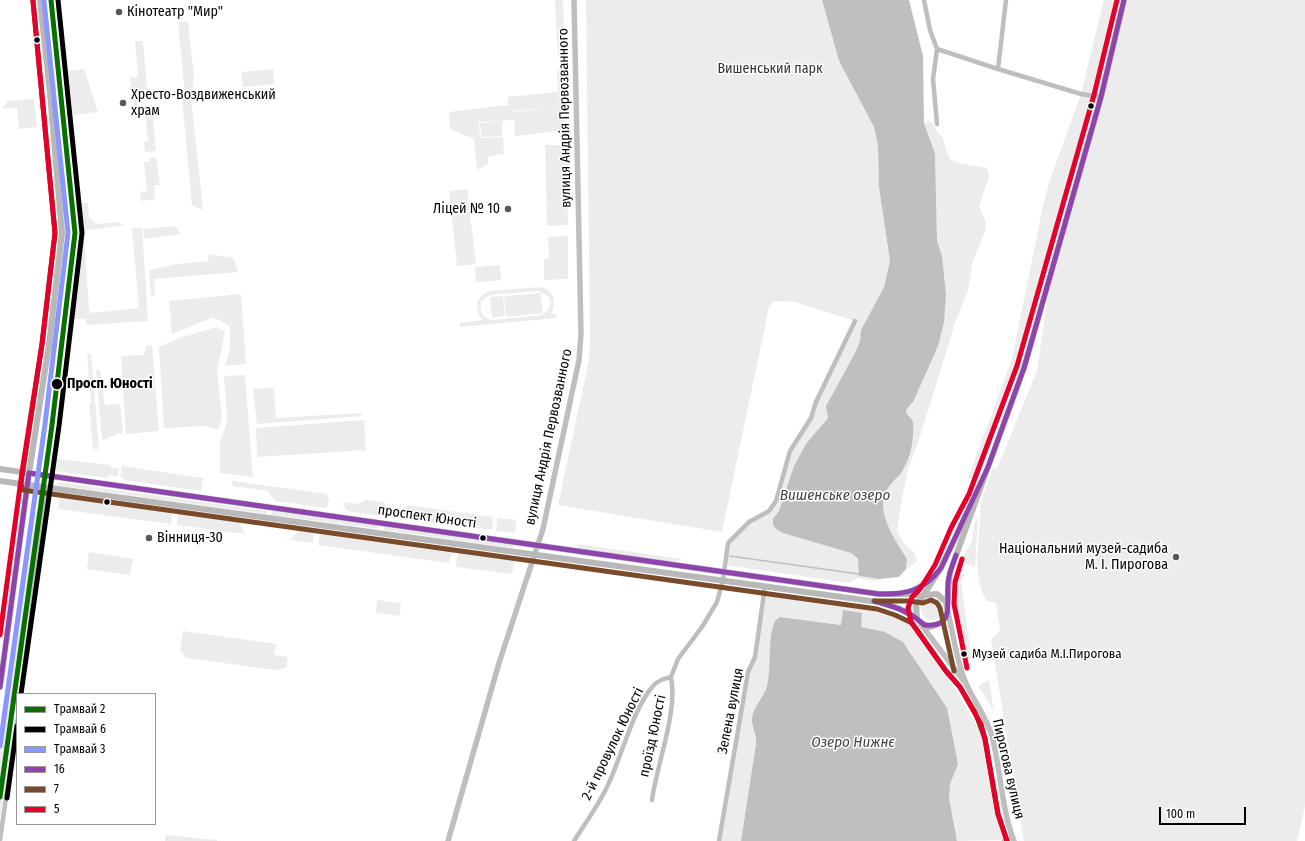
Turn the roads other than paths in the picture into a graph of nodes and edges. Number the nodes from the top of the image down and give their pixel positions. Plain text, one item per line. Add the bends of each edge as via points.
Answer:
1 (40, 0) edge
2 (574, 0) edge
3 (924, 0) edge
4 (1006, 0) edge
5 (1124, 0) edge
6 (937, 49) junction
7 (998, 69) junction
8 (1101, 97) junction
9 (937, 124) dead end
10 (855, 321) dead end
11 (0, 469) edge
12 (29, 473) junction
13 (0, 481) edge
14 (28, 485) junction
15 (48, 488) junction
16 (975, 497) junction
17 (270, 507) junction
18 (268, 518) junction
19 (383, 523) junction
20 (381, 534) junction
21 (538, 545) junction
22 (534, 554) junction
23 (724, 573) junction
24 (938, 574) junction
25 (723, 580) junction
26 (765, 586) junction
27 (910, 594) junction
28 (923, 596) junction
29 (947, 605) junction
30 (948, 613) junction
31 (918, 620) junction
32 (671, 677) junction
33 (966, 683) junction
34 (0, 687) edge
35 (21, 693) edge
36 (16, 728) edge
37 (652, 800) dead end
38 (1013, 839) edge
39 (0, 840) edge
40 (448, 841) edge
41 (574, 841) edge
42 (719, 841) edge
43 (1004, 841) edge

1 - 12 main road via 62,233 49,346
2 - 21 street, вулиця Андрія Первозванного via 581,333 578,366 554,484
3 - 6 street
4 - 7 street
5 - 8 main road
6 - 7 street
6 - 9 street via 932,79
7 - 8 street via 1081,94
8 - 16 main road via 1024,368
10 - 23 street via 816,402 811,418 790,451 776,502 769,512 749,522 730,541 727,546
11 - 12 main road, проспект Юності
12 - 14 main road
12 - 17 main road, проспект Юності
13 - 14 main road, проспект Юності
14 - 15 main road, проспект Юності
14 - 34 main road
15 - 18 main road, проспект Юності
15 - 35 street
16 - 24 main road
16 - 29 main road via 950,572
17 - 18 main road
17 - 19 main road, проспект Юності
18 - 20 main road, проспект Юності
19 - 20 main road
19 - 21 main road, проспект Юності
20 - 22 main road, проспект Юності
21 - 22 street, вулиця Андрія Первозванного
21 - 23 main road, проспект Юності
22 - 25 main road, проспект Юності
22 - 40 street, вулиця Андрія Первозванного via 494,677
23 - 25 street
23 - 27 main road, проспект Юності via 879,594
24 - 27 main road
24 - 28 main road
25 - 26 main road, проспект Юності
25 - 32 street via 717,602 678,659
26 - 31 main road, проспект Юності via 878,602
26 - 42 street, Зелена вулиця via 755,657 748,672
27 - 28 main road, проспект Юності
28 - 29 main road via 937,594
28 - 31 main road via 916,604
29 - 30 main road
30 - 31 main road via 936,626 930,627
30 - 33 street, Пирогова вулиця via 958,661
31 - 33 street, Пирогова вулиця
32 - 37 street, проїзд Юності via 674,700
32 - 41 street, 2-й провулок Юності via 660,680 646,696 606,791
33 - 38 street, Пирогова вулиця via 990,729 1005,813
36 - 39 street
38 - 43 street

